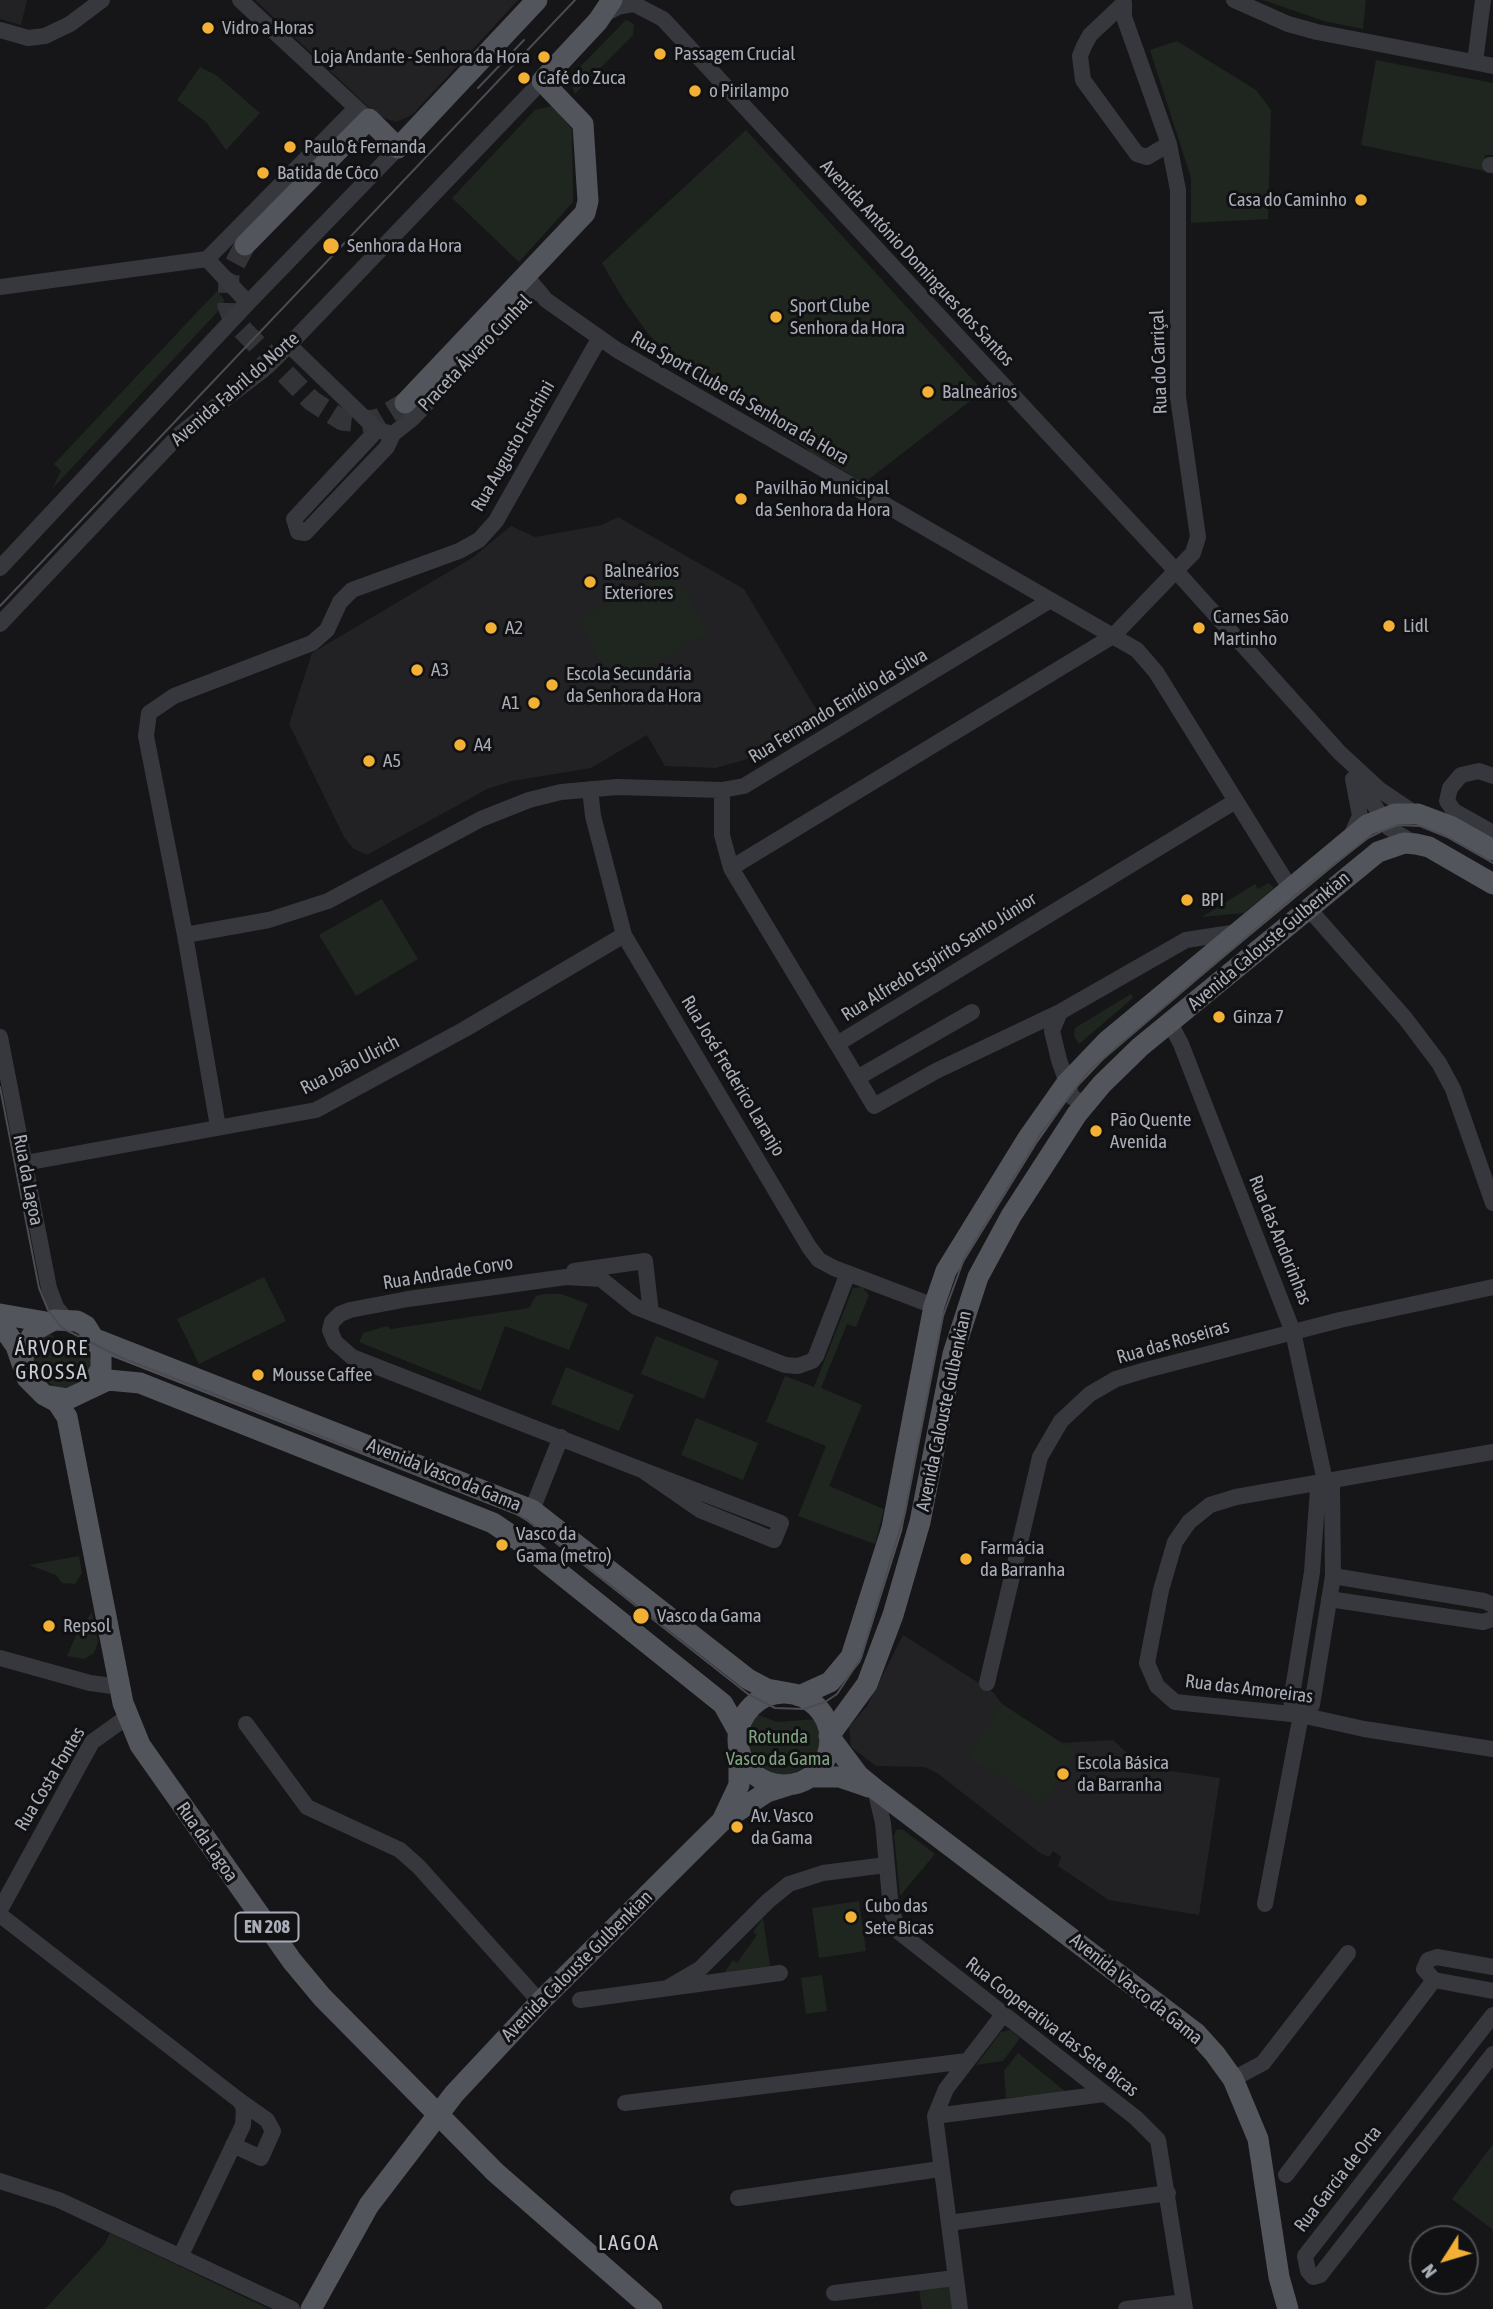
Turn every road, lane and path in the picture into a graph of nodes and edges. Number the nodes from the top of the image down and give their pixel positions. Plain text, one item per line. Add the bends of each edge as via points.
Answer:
1 (102, 0) edge
2 (240, 0) edge
3 (537, 0) edge
4 (655, 0) edge
5 (1234, 0) edge
6 (1483, 0) edge
7 (1125, 1) edge
8 (607, 8) edge
9 (663, 19) junction
10 (0, 30) edge
11 (1475, 62) junction
12 (1493, 66) edge
13 (542, 81) junction
14 (363, 114) junction
15 (1169, 144) junction
16 (398, 148) junction
17 (245, 245) tunnel mouth
18 (207, 259) junction
19 (531, 284) junction
20 (0, 287) edge
21 (248, 303) junction
22 (599, 339) junction
23 (289, 345) junction
24 (405, 403) tunnel mouth
25 (385, 432) junction
26 (0, 568) edge
27 (1177, 572) junction
28 (1048, 601) junction
29 (0, 624) edge
30 (1113, 636) junction
31 (1339, 752) junction
32 (1493, 776) edge
33 (590, 789) junction
34 (722, 790) junction
35 (1234, 802) junction
36 (1414, 813) junction
37 (1382, 818) junction
38 (1493, 833) edge
39 (1350, 837) junction
40 (1416, 844) junction
41 (1493, 850) edge
42 (731, 868) junction
43 (1493, 884) edge
44 (1290, 888) junction
45 (1308, 908) junction
46 (1238, 932) junction
47 (185, 935) junction
48 (624, 935) junction
49 (972, 1012) dead end
50 (1060, 1012) junction
51 (1170, 1023) junction
52 (0, 1037) edge
53 (837, 1044) junction
54 (857, 1078) junction
55 (1066, 1084) junction
56 (1085, 1104) junction
57 (218, 1127) junction
58 (25, 1163) junction
59 (1493, 1203) edge
60 (848, 1273) junction
61 (566, 1277) junction
62 (1493, 1287) edge
63 (934, 1307) junction
64 (651, 1313) junction
65 (0, 1314) edge
66 (56, 1320) junction
67 (0, 1323) edge
68 (1293, 1332) junction
69 (98, 1340) junction
70 (23, 1366) junction
71 (87, 1390) junction
72 (44, 1395) junction
73 (70, 1434) junction
74 (561, 1437) junction
75 (1493, 1452) edge
76 (642, 1470) junction
77 (1325, 1481) junction
78 (531, 1510) junction
79 (1333, 1576) junction
80 (1329, 1599) junction
81 (1493, 1605) edge
82 (1493, 1619) edge
83 (0, 1658) edge
84 (987, 1683) dead end
85 (120, 1687) junction
86 (794, 1694) junction
87 (1301, 1715) junction
88 (127, 1717) junction
89 (246, 1724) dead end
90 (829, 1736) junction
91 (739, 1741) junction
92 (1493, 1749) edge
93 (810, 1776) junction
94 (789, 1785) junction
95 (875, 1789) junction
96 (721, 1822) junction
97 (886, 1865) junction
98 (1265, 1904) dead end
99 (0, 1910) edge
100 (0, 1915) edge
101 (1348, 1953) dead end
102 (1493, 1967) edge
103 (780, 1973) dead end
104 (1434, 1980) junction
105 (669, 1987) junction
106 (1493, 1991) edge
107 (580, 2000) dead end
108 (540, 2002) junction
109 (1493, 2015) edge
110 (1002, 2016) junction
111 (1493, 2054) edge
112 (967, 2062) junction
113 (1233, 2078) junction
114 (1104, 2094) junction
115 (240, 2101) junction
116 (625, 2103) dead end
117 (437, 2113) junction
118 (935, 2116) junction
119 (233, 2145) junction
120 (940, 2169) junction
121 (1286, 2175) dead end
122 (0, 2181) edge
123 (1168, 2193) junction
124 (737, 2197) dead end
125 (949, 2223) junction
126 (180, 2257) junction
127 (955, 2278) junction
128 (834, 2293) dead end
129 (1184, 2305) edge
130 (294, 2309) edge
131 (311, 2309) edge
132 (652, 2309) edge
133 (960, 2309) edge
134 (1126, 2309) edge
135 (1288, 2309) edge

1 - 10 street via 45,36 28,38
2 - 14 street
3 - 16 main road
4 - 9 street
5 - 11 street via 1317,32
6 - 11 street
7 - 15 street, Rua do Carriçal via 1124,17
7 - 15 street, Rua do Carriçal via 1084,46 1080,56 1083,80 1136,154 1147,157
8 - 9 street via 634,4
8 - 13 main road, Avenida Fabril do Norte
9 - 27 street, Avenida António Domingues dos Santos
11 - 12 street
13 - 19 main road, Praceta Álvaro Cunhal via 583,124 588,201 582,218
13 - 23 street, Avenida Fabril do Norte
14 - 16 main road
14 - 17 main road
14 - 18 street
15 - 27 street, Rua do Carriçal via 1178,190 1178,397 1198,537 1193,553
16 - 21 street
18 - 20 street
18 - 21 street
19 - 22 street, Rua Sport Clube da Senhora da Hora
19 - 24 main road
19 - 25 street, Praceta Álvaro Cunhal via 413,418
21 - 26 street
22 - 28 street, Rua Sport Clube da Senhora da Hora
22 - 47 street, Rua Augusto Fuschini via 496,521 480,540 352,590 340,602 327,630 313,643 156,705 149,713 146,736
23 - 25 street
23 - 29 street, Avenida Fabril do Norte via 181,432
25 - 25 street via 294,519 298,532 305,533 387,447
27 - 30 street, Rua do Carriçal
27 - 31 street, Avenida António Domingues dos Santos
28 - 30 street, Rua Sport Clube da Senhora da Hora
28 - 34 street, Rua Fernando Emídio da Silva via 754,781
30 - 35 street, Rua Sport Clube da Senhora da Hora via 1148,660
30 - 42 street, Rua do Carriçal
31 - 36 street, Avenida António Domingues dos Santos via 1380,790
31 - 37 street
31 - 39 street, Avenida António Domingues dos Santos via 1360,806 1360,821
32 - 38 street via 1479,771 1461,775 1450,788 1447,801 1454,811
33 - 34 street, Rua Fernando Emídio da Silva
33 - 47 street, Rua Fernando Emídio da Silva via 508,807 302,911
33 - 48 street, Rua José Frederico Laranjo
34 - 42 street, Rua Alfredo Espírito Santo Júnior via 722,835
35 - 44 street, Rua Sport Clube da Senhora da Hora
35 - 53 street, Rua Alfredo Espírito Santo Júnior
36 - 37 main road, Avenida Calouste Gulbenkian
36 - 41 main road, Avenida Calouste Gulbenkian via 1433,818
37 - 39 main road, Avenida Calouste Gulbenkian
37 - 40 street via 1396,834
39 - 44 main road, Avenida Calouste Gulbenkian
40 - 43 main road
40 - 45 main road, Avenida Calouste Gulbenkian via 1395,845 1371,856
42 - 53 street, Rua Alfredo Espírito Santo Júnior
44 - 46 main road, Avenida Calouste Gulbenkian
45 - 51 main road, Avenida Calouste Gulbenkian
45 - 59 street via 1405,1018 1447,1075
46 - 50 street, Avenida Calouste Gulbenkian via 1186,940
46 - 55 main road, Avenida Calouste Gulbenkian via 1107,1041
47 - 57 street
48 - 57 street, Rua João Ulrich via 316,1110
48 - 60 street, Rua José Frederico Laranjo via 809,1247 819,1260
49 - 54 street
50 - 54 street, Avenida Calouste Gulbenkian via 874,1106
50 - 55 street via 1052,1031
51 - 56 main road, Avenida Calouste Gulbenkian
51 - 68 street, Rua das Andorinhas
52 - 58 street, Rua da Lagoa
53 - 54 street
55 - 56 street via 1077,1102
55 - 63 main road, Avenida Calouste Gulbenkian via 955,1254
56 - 90 main road, Avenida Calouste Gulbenkian via 1017,1206 978,1277 955,1344 920,1522 893,1615 867,1684
57 - 58 street, Rua João Ulrich
58 - 66 street, Rua da Lagoa
60 - 63 street, Rua José Frederico Laranjo
60 - 64 street, Rua Andrade Corvo via 816,1356 805,1365 785,1365
61 - 64 street, Rua Andrade Corvo via 604,1280 628,1302
61 - 64 street via 571,1272 645,1261
61 - 74 street, Rua Andrade Corvo via 351,1310 340,1314 330,1330 335,1342 352,1357
62 - 68 street, Rua das Roseiras
63 - 86 main road, Avenida Calouste Gulbenkian via 891,1528 851,1657 830,1682
65 - 66 main road, Avenida Vasco da Gama
66 - 69 main road, Avenida Vasco da Gama via 86,1326
66 - 70 main road via 27,1340
67 - 70 main road
68 - 77 street, Rua das Andorinhas
68 - 84 street, Rua das Roseiras via 1116,1379 1061,1421 1040,1457
69 - 71 main road, EN 208 via 101,1369
69 - 78 main road, Avenida Vasco da Gama
70 - 72 main road via 27,1378
71 - 72 main road, Avenida Vasco da Gama via 68,1399
71 - 73 main road, Rua da Lagoa / EN 208 via 76,1406
71 - 91 main road, Avenida Vasco da Gama via 108,1380 140,1383 493,1523 723,1704
72 - 73 main road, Rua da Lagoa via 64,1410
73 - 85 main road, Rua da Lagoa / EN 208
74 - 76 street, Rua Andrade Corvo
74 - 78 street
75 - 77 street, Rua das Amoreiras
76 - 76 street, Rua Andrade Corvo via 700,1510 774,1540 781,1523
77 - 79 street, Rua das Andorinhas via 1332,1486
77 - 87 street, Rua das Andorinhas via 1318,1489 1312,1572 1291,1701
77 - 87 street, Rua das Amoreiras via 1221,1500 1189,1522 1169,1559 1148,1654 1150,1675 1175,1702
78 - 86 main road, Avenida Vasco da Gama via 748,1679 767,1689
79 - 80 street, Rua das Andorinhas
79 - 81 street
80 - 82 street via 1483,1622
80 - 87 street, Rua das Andorinhas via 1312,1705
83 - 85 street
85 - 88 main road, Rua da Lagoa / EN 208
86 - 90 main road via 821,1713
86 - 91 main road via 758,1700 743,1718
87 - 92 street, Rua das Amoreiras
87 - 98 street, Rua das Andorinhas
88 - 99 street, Rua Costa Fontes via 92,1742
88 - 117 main road, Rua da Lagoa / EN 208 via 139,1745 292,1961
89 - 108 street via 307,1807 400,1850
90 - 93 main road via 825,1760
90 - 95 main road, Avenida Vasco da Gama via 859,1776
91 - 94 main road via 753,1773
91 - 96 main road, Avenida Calouste Gulbenkian via 739,1785
93 - 94 main road
93 - 95 main road, Avenida Vasco da Gama via 840,1777
94 - 96 main road, Avenida Calouste Gulbenkian via 767,1792
95 - 97 street, Rua Cooperativa das Sete Bicas
95 - 113 main road, Avenida Vasco da Gama via 1196,2032
96 - 108 main road, Avenida Calouste Gulbenkian
97 - 105 street via 822,1873 789,1884 700,1969
97 - 110 street, Rua Cooperativa das Sete Bicas via 891,1909 899,1931
100 - 115 street
101 - 113 street via 1263,2063
102 - 104 street via 1437,1957 1428,1960 1424,1969
103 - 105 street
104 - 106 street
104 - 121 street
105 - 107 street
108 - 117 main road, Avenida Calouste Gulbenkian
109 - 111 street, Rua Garcia de Orta via 1305,2256 1314,2277 1321,2275
110 - 112 street
110 - 114 street, Rua Cooperativa das Sete Bicas
112 - 116 street
112 - 118 street via 946,2089
113 - 135 main road, Avenida Vasco da Gama via 1258,2138
114 - 118 street
114 - 123 street, Rua Cooperativa das Sete Bicas via 1158,2140
115 - 119 street via 245,2117
115 - 119 street via 267,2120 273,2131 261,2158
117 - 130 main road, Avenida Calouste Gulbenkian via 400,2145 362,2192
117 - 131 main road, Avenida Calouste Gulbenkian via 369,2205
117 - 132 main road, Rua da Lagoa / EN 208 via 495,2172
118 - 120 street
119 - 126 street
120 - 124 street
120 - 125 street
122 - 126 street via 60,2200
123 - 125 street
123 - 129 street, Rua Cooperativa das Sete Bicas
125 - 127 street
126 - 130 street
127 - 128 street
127 - 133 street
129 - 134 street

